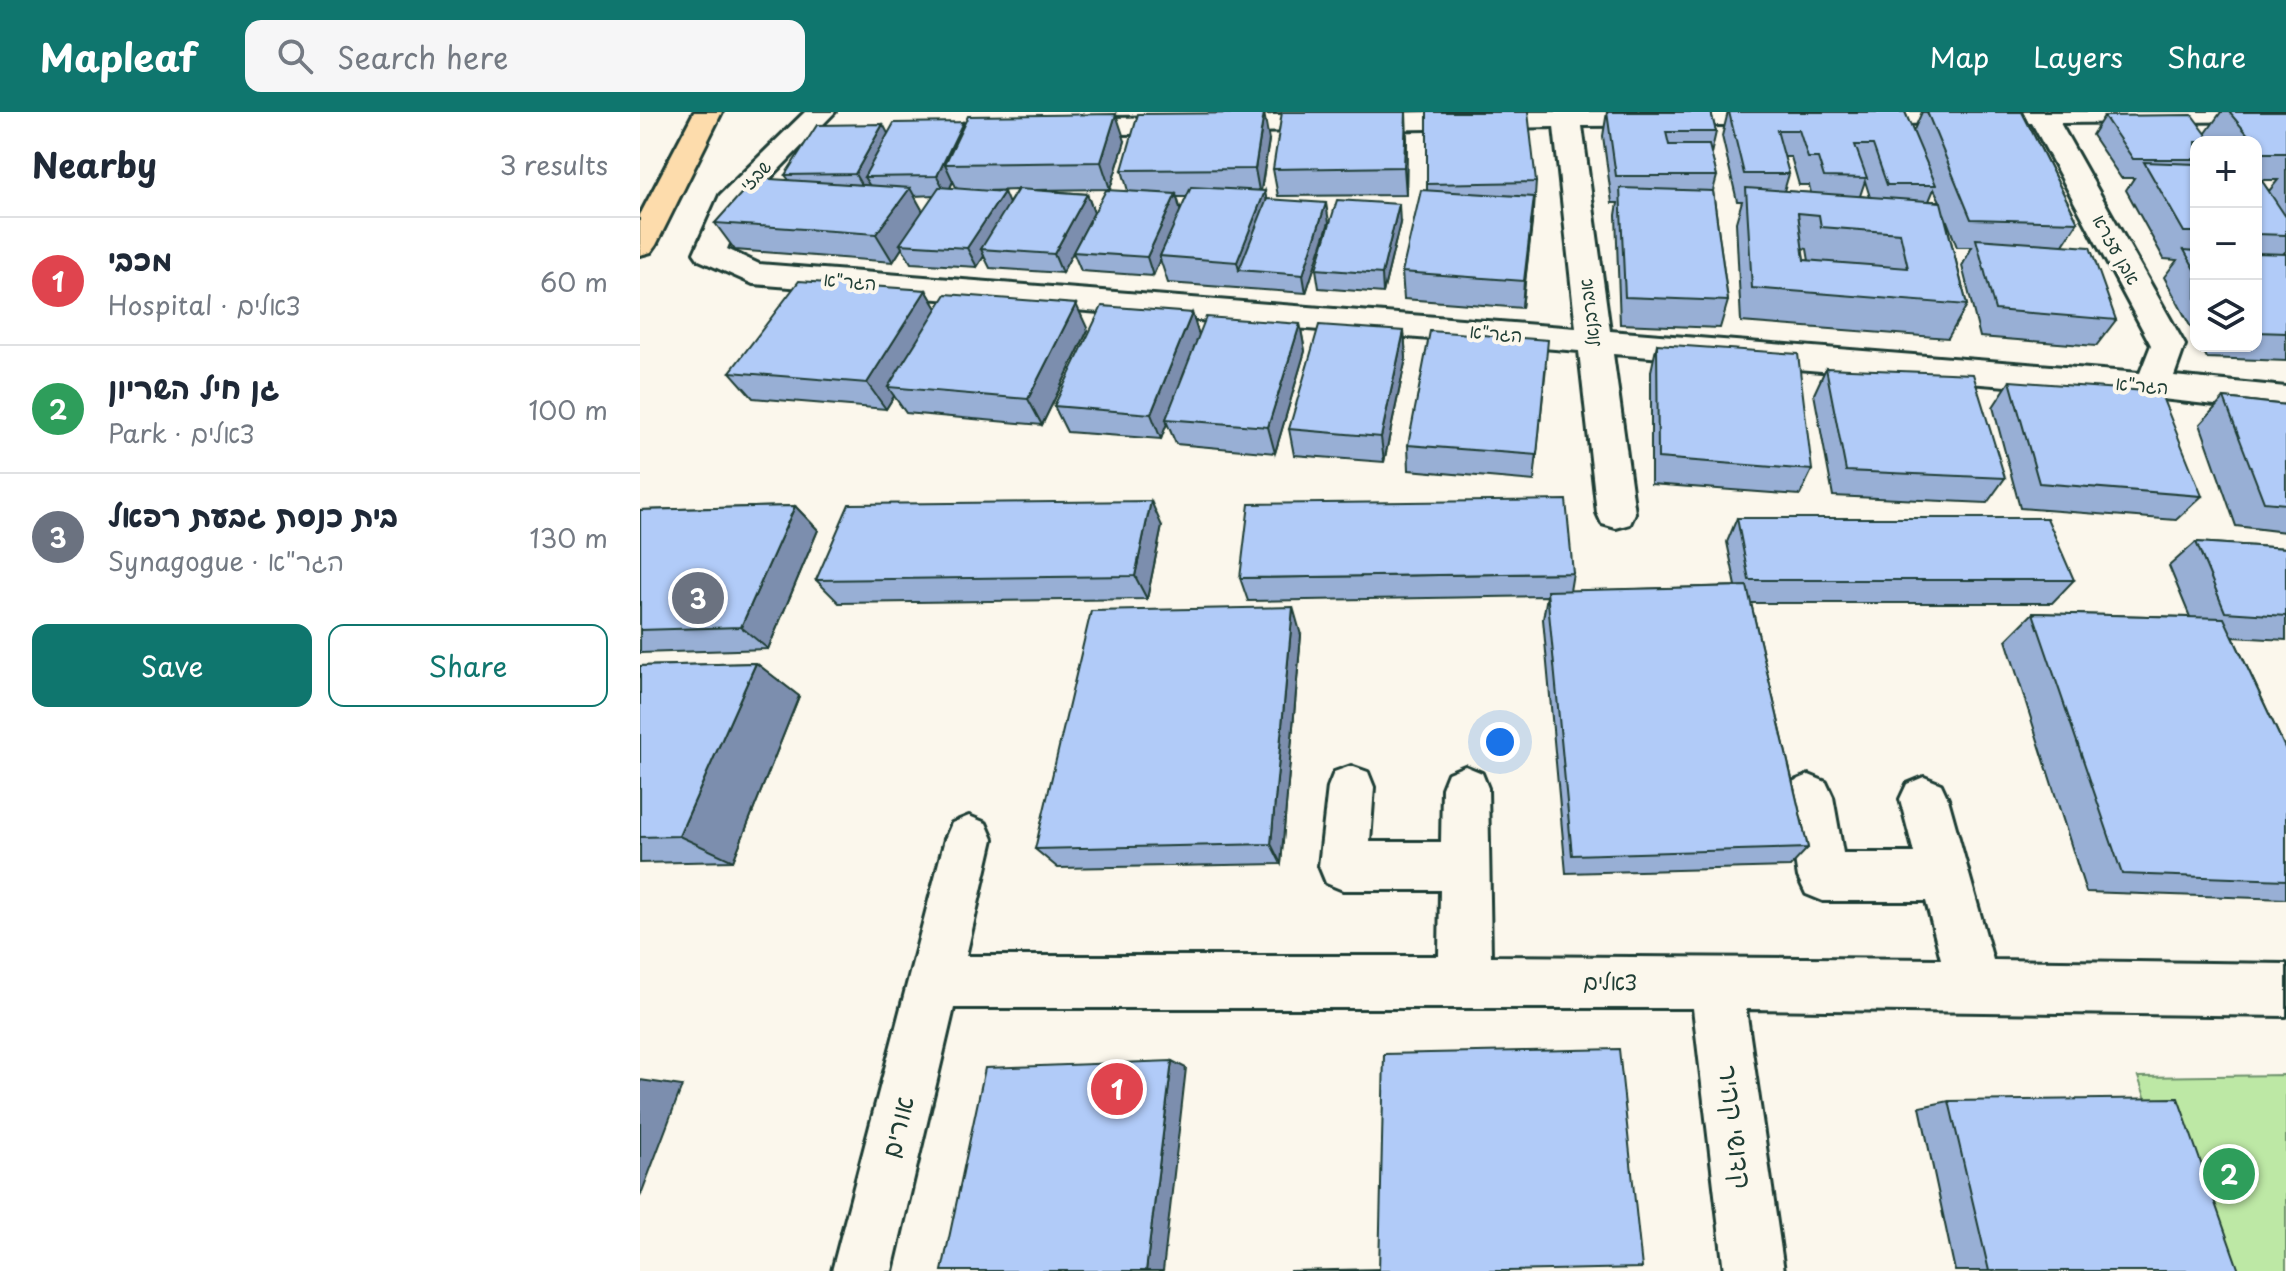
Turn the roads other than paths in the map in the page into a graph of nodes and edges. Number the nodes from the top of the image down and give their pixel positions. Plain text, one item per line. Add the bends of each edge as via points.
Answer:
1 (708, 112) edge
2 (2286, 113) edge
3 (1566, 115) edge
4 (2043, 117) junction
5 (832, 122) edge
6 (1035, 127) edge
7 (640, 245) edge
8 (710, 253) joint
9 (1593, 342) junction
10 (2153, 386) junction
11 (2286, 400) edge
12 (1616, 513) dead end
13 (1351, 787) dead end
14 (1465, 788) dead end
15 (1809, 797) dead end
16 (1924, 799) dead end
17 (969, 839) dead end
18 (1465, 866) junction
19 (1946, 877) junction
20 (933, 982) junction
21 (1465, 982) junction
22 (1716, 982) junction
23 (1974, 985) junction
24 (2286, 990) edge
25 (862, 1271) edge
26 (1754, 1271) edge

1 - 7 highway
2 - 4 street
3 - 4 street
3 - 6 street
3 - 9 street, אברבנאל
4 - 10 street, אבן עזרא via 2168,345
5 - 8 street, שבזי via 790,141 731,201
8 - 9 street, הגר"א via 753,274
9 - 10 street, הגר"א
9 - 12 street, אברבנאל
10 - 11 street, הגר"א
13 - 18 street via 1343,866
14 - 18 street
15 - 19 street via 1823,877
16 - 19 street
17 - 20 street, אורים
18 - 21 street
19 - 23 street
20 - 21 street, צאלים
20 - 25 street, אורים
21 - 22 street, צאלים
22 - 23 street, צאלים
22 - 26 street, קדושי קהיר
23 - 24 street, צאלים

